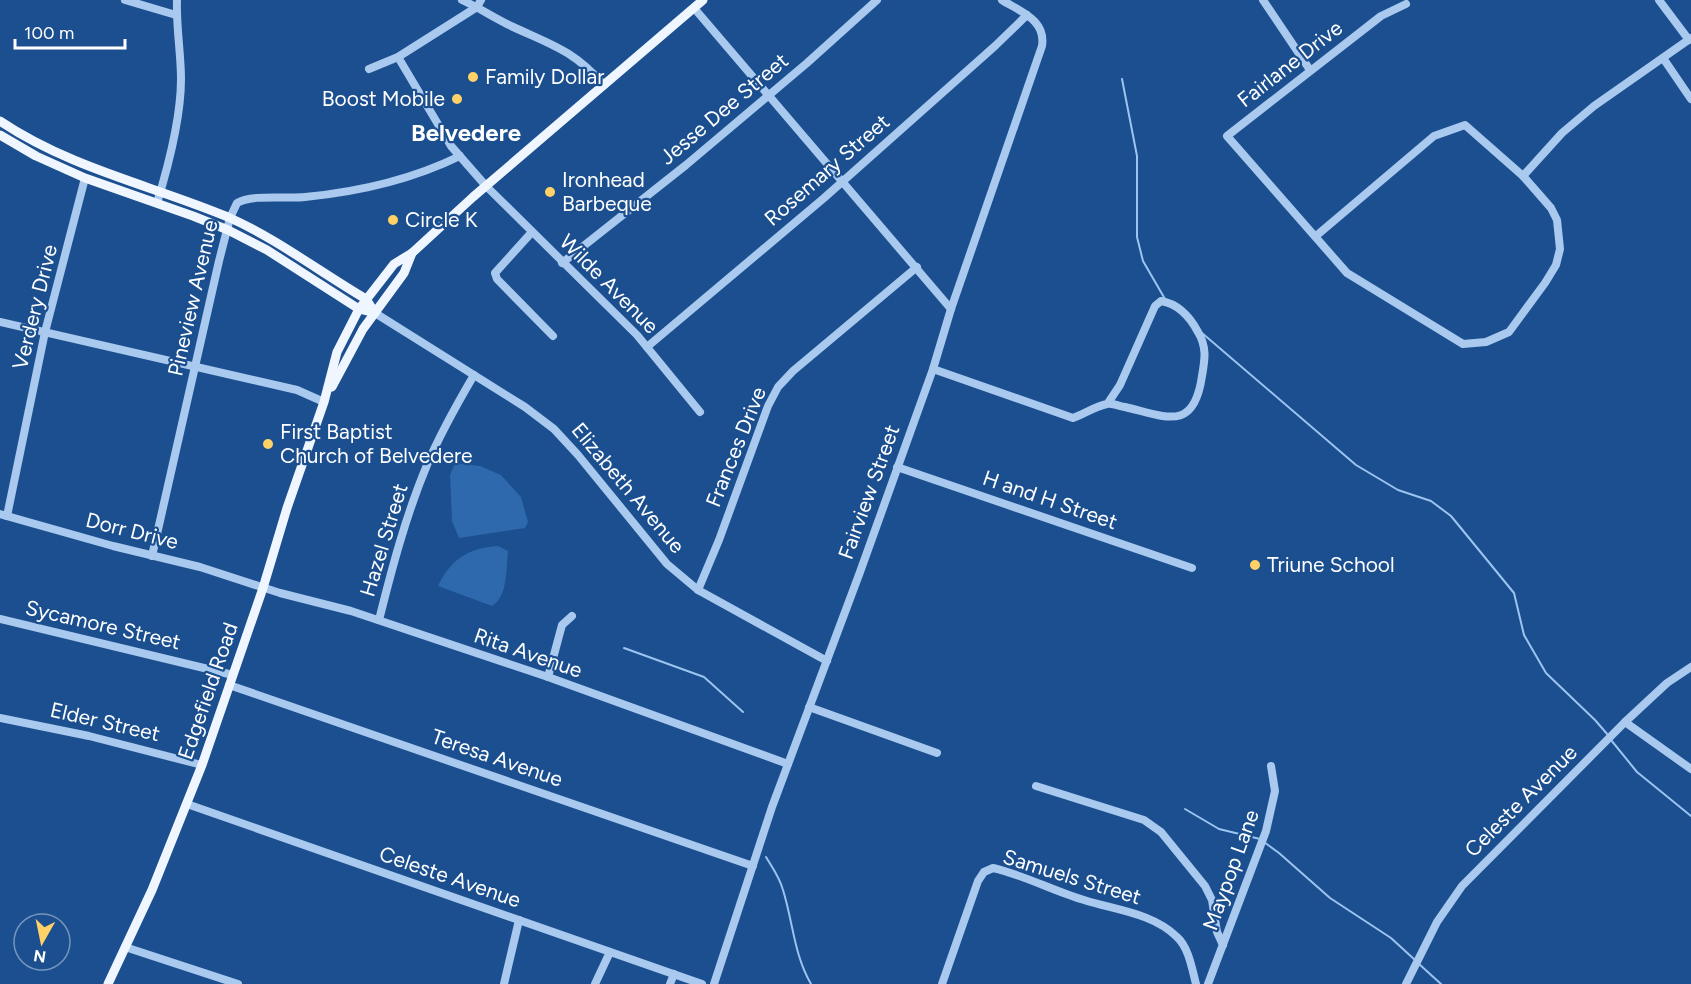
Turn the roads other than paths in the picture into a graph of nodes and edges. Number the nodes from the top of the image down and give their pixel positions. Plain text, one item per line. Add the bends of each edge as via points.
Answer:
1 (126, 0) edge
2 (177, 0) edge
3 (462, 0) edge
4 (703, 0) edge
5 (877, 0) edge
6 (1002, 0) edge
7 (1263, 0) edge
8 (1659, 0) edge
9 (1406, 3) dead end
10 (479, 4) edge
11 (694, 8) junction
12 (176, 15) junction
13 (1027, 15) junction
14 (1690, 39) edge
15 (398, 57) junction
16 (1662, 58) junction
17 (369, 69) dead end
18 (1310, 70) junction
19 (604, 85) junction
20 (767, 95) junction
21 (1691, 99) edge
22 (0, 122) edge
23 (0, 135) edge
24 (460, 156) junction
25 (1523, 176) junction
26 (85, 178) junction
27 (842, 182) junction
28 (486, 186) junction
29 (161, 192) junction
30 (157, 203) junction
31 (230, 218) junction
32 (228, 230) junction
33 (532, 232) junction
34 (1316, 236) junction
35 (412, 253) junction
36 (562, 263) junction
37 (916, 267) junction
38 (366, 299) junction
39 (359, 309) junction
40 (951, 309) junction
41 (375, 313) junction
42 (0, 322) edge
43 (45, 332) junction
44 (554, 336) dead end
45 (647, 347) junction
46 (195, 366) junction
47 (933, 369) junction
48 (474, 375) junction
49 (324, 402) junction
50 (1108, 404) junction
51 (700, 412) dead end
52 (897, 466) junction
53 (3, 515) edge
54 (152, 556) junction
55 (1192, 568) dead end
56 (258, 586) junction
57 (698, 590) junction
58 (572, 616) dead end
59 (0, 619) edge
60 (380, 620) junction
61 (827, 660) junction
62 (1691, 667) edge
63 (233, 675) junction
64 (548, 677) junction
65 (229, 685) junction
66 (809, 707) junction
67 (0, 718) edge
68 (1625, 722) junction
69 (937, 753) dead end
70 (788, 764) junction
71 (201, 765) junction
72 (1271, 766) dead end
73 (1691, 769) edge
74 (1036, 786) dead end
75 (187, 804) junction
76 (753, 866) junction
77 (519, 920) junction
78 (1222, 945) junction
79 (125, 947) junction
80 (610, 952) junction
81 (674, 974) junction
82 (108, 984) edge
83 (238, 984) edge
84 (504, 984) edge
85 (595, 984) edge
86 (670, 984) edge
87 (702, 984) edge
88 (714, 984) edge
89 (942, 984) edge
90 (1196, 984) edge
91 (1208, 984) edge
92 (1406, 984) edge

1 - 12 street
2 - 12 street
3 - 10 street
4 - 11 main road, Edgefield Road
5 - 20 street, Jesse Dee Street
6 - 13 street
7 - 18 street
8 - 14 street
9 - 18 street, Fairlane Drive via 1381,16
10 - 15 street
10 - 19 street via 512,26 570,54
11 - 19 main road, Edgefield Road
11 - 20 street
12 - 29 street via 181,90
13 - 27 street, Rosemary Street
13 - 40 street, Fairview Street via 1041,30 1042,46
14 - 16 street
15 - 17 street
15 - 24 street, Wilde Avenue via 427,109
16 - 21 street
16 - 25 street via 1562,133
18 - 34 street, Fairlane Drive via 1227,136
19 - 28 main road, Edgefield Road
20 - 27 street
20 - 36 street, Jesse Dee Street
22 - 29 main road via 70,160
23 - 26 main road
24 - 28 street, Wilde Avenue
24 - 31 street, Pineview Avenue via 366,188 305,197 241,200
25 - 34 street via 1465,125 1434,136
25 - 34 street via 1551,208 1557,220 1560,249 1556,265 1516,324 1509,332 1486,342 1462,344 1347,273
26 - 30 main road
26 - 43 street, Verdery Drive
27 - 37 street
27 - 45 street, Rosemary Street
28 - 33 street, Wilde Avenue
28 - 35 main road, Edgefield Road
29 - 30 street
29 - 31 main road
30 - 32 main road
31 - 32 street, Pineview Avenue
31 - 38 main road via 290,250
32 - 39 main road via 267,250
32 - 46 street, Pineview Avenue
33 - 36 street, Wilde Avenue
33 - 44 street via 495,273
35 - 38 main road, Edgefield Road via 393,264
35 - 41 main road, Edgefield Road via 404,273
36 - 45 street, Wilde Avenue
37 - 40 street
37 - 57 street, Frances Drive via 778,387
38 - 39 main road, Edgefield Road
38 - 41 main road
39 - 41 main road
39 - 49 main road, Edgefield Road via 337,352
40 - 47 street, Fairview Street
41 - 48 street, Elizabeth Avenue
41 - 49 main road, Edgefield Road
42 - 43 street
43 - 46 street
43 - 53 street, Verdery Drive
45 - 51 street, Wilde Avenue
46 - 49 street via 302,392
46 - 54 street, Pineview Avenue
47 - 50 street via 1073,418
47 - 52 street, Fairview Street
48 - 57 street, Elizabeth Avenue via 554,429 667,564
48 - 60 street, Hazel Street via 426,465 393,564
49 - 56 main road, Edgefield Road
50 - 50 street via 1165,417 1184,415 1191,410 1200,390 1205,357 1204,342 1189,316 1169,303 1161,301 1155,306
52 - 55 street, H and H Street
52 - 61 street, Fairview Street
53 - 54 street, Dorr Drive
54 - 56 street, Dorr Drive
56 - 60 street, Rita Avenue
56 - 63 main road, Edgefield Road
57 - 61 street, Elizabeth Avenue
58 - 64 street via 562,625
59 - 63 street, Sycamore Street
60 - 64 street, Rita Avenue
61 - 66 street, Fairview Street
62 - 68 street, Celeste Avenue via 1667,683
63 - 65 main road, Edgefield Road
64 - 70 street, Rita Avenue
65 - 71 main road, Edgefield Road
65 - 76 street, Teresa Avenue
66 - 69 street
66 - 70 street, Fairview Street
67 - 71 street, Elder Street
68 - 73 street
68 - 92 street, Celeste Avenue via 1462,886 1437,922
70 - 76 street, Fairview Street
71 - 75 main road, Edgefield Road
72 - 78 street, Maypop Lane via 1273,809
74 - 78 street via 1144,820 1161,832 1205,886
75 - 77 street, Celeste Avenue
75 - 79 main road, Edgefield Road
76 - 88 street, Fairview Street
77 - 80 street, Celeste Avenue
77 - 84 street
78 - 91 street, Maypop Lane
79 - 82 main road, Edgefield Road
79 - 83 street
80 - 81 street, Celeste Avenue
80 - 85 street
81 - 86 street
81 - 87 street, Celeste Avenue
89 - 90 street, Samuels Street via 978,881 993,868 1083,900 1131,912 1167,929 1183,945

